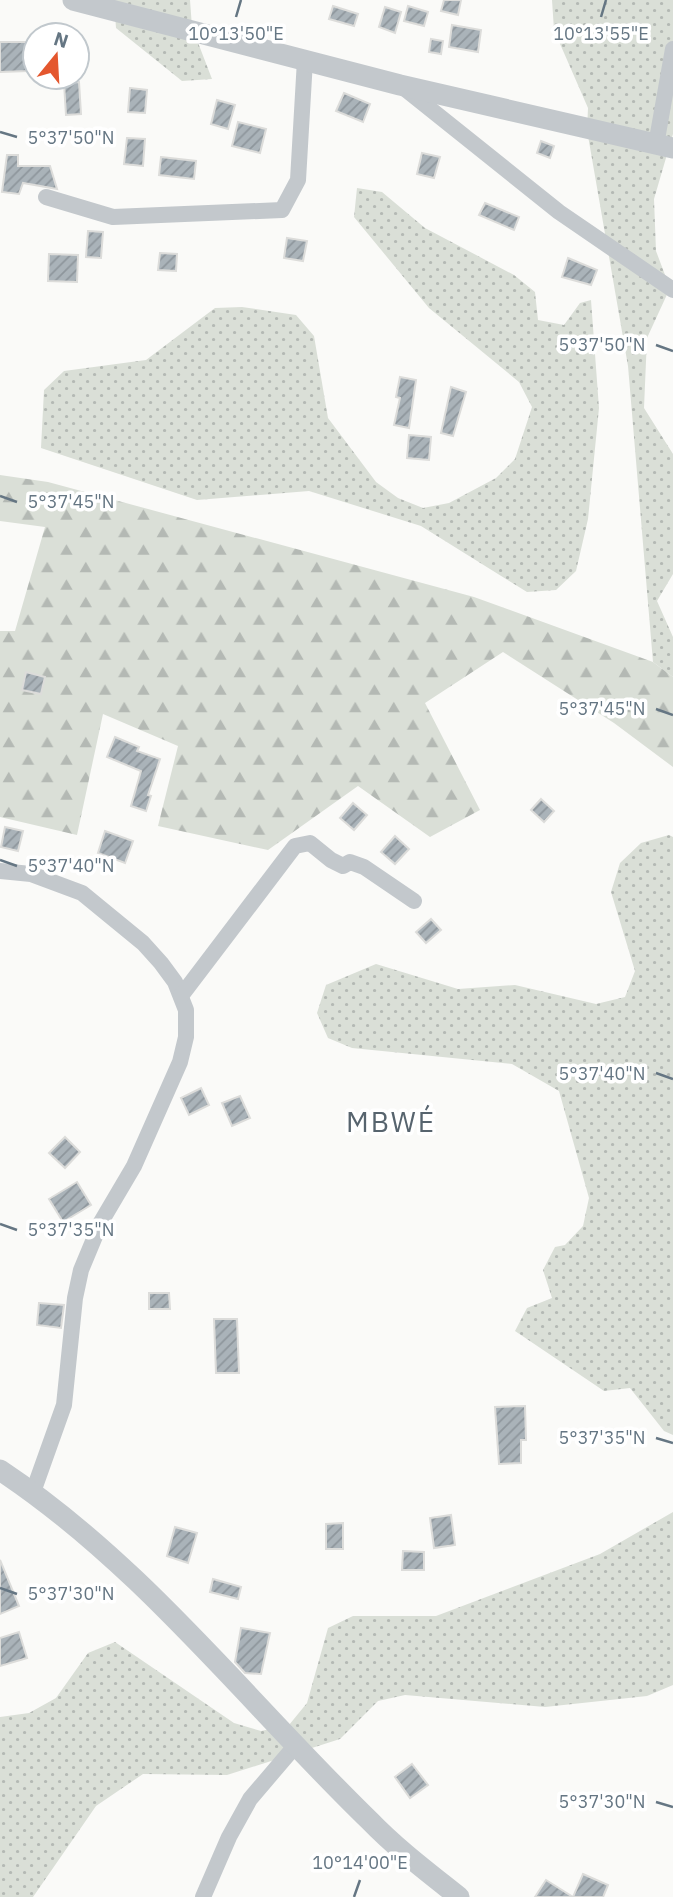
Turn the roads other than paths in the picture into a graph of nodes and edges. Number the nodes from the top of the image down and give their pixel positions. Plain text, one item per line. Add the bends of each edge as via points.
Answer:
1 (73, 0) edge
2 (673, 49) edge
3 (305, 60) junction
4 (400, 85) junction
5 (664, 147) edge
6 (46, 197) dead end
7 (673, 290) edge
8 (0, 871) edge
9 (414, 901) dead end
10 (181, 996) junction
11 (0, 1470) edge
12 (33, 1492) junction
13 (296, 1745) junction
14 (203, 1897) edge
15 (459, 1897) edge

1 - 3 street
2 - 5 street
3 - 4 street
3 - 6 street via 298,180 282,210 113,216
4 - 5 street
4 - 7 street via 559,212
8 - 10 street via 32,874 82,893 143,943
9 - 10 street via 364,867 350,862 343,866 310,843 295,846
10 - 12 street via 186,1037 180,1062 134,1166 89,1247 75,1298 64,1405
11 - 12 street
12 - 13 street via 161,1604
13 - 14 street via 250,1798
13 - 15 street via 371,1822

